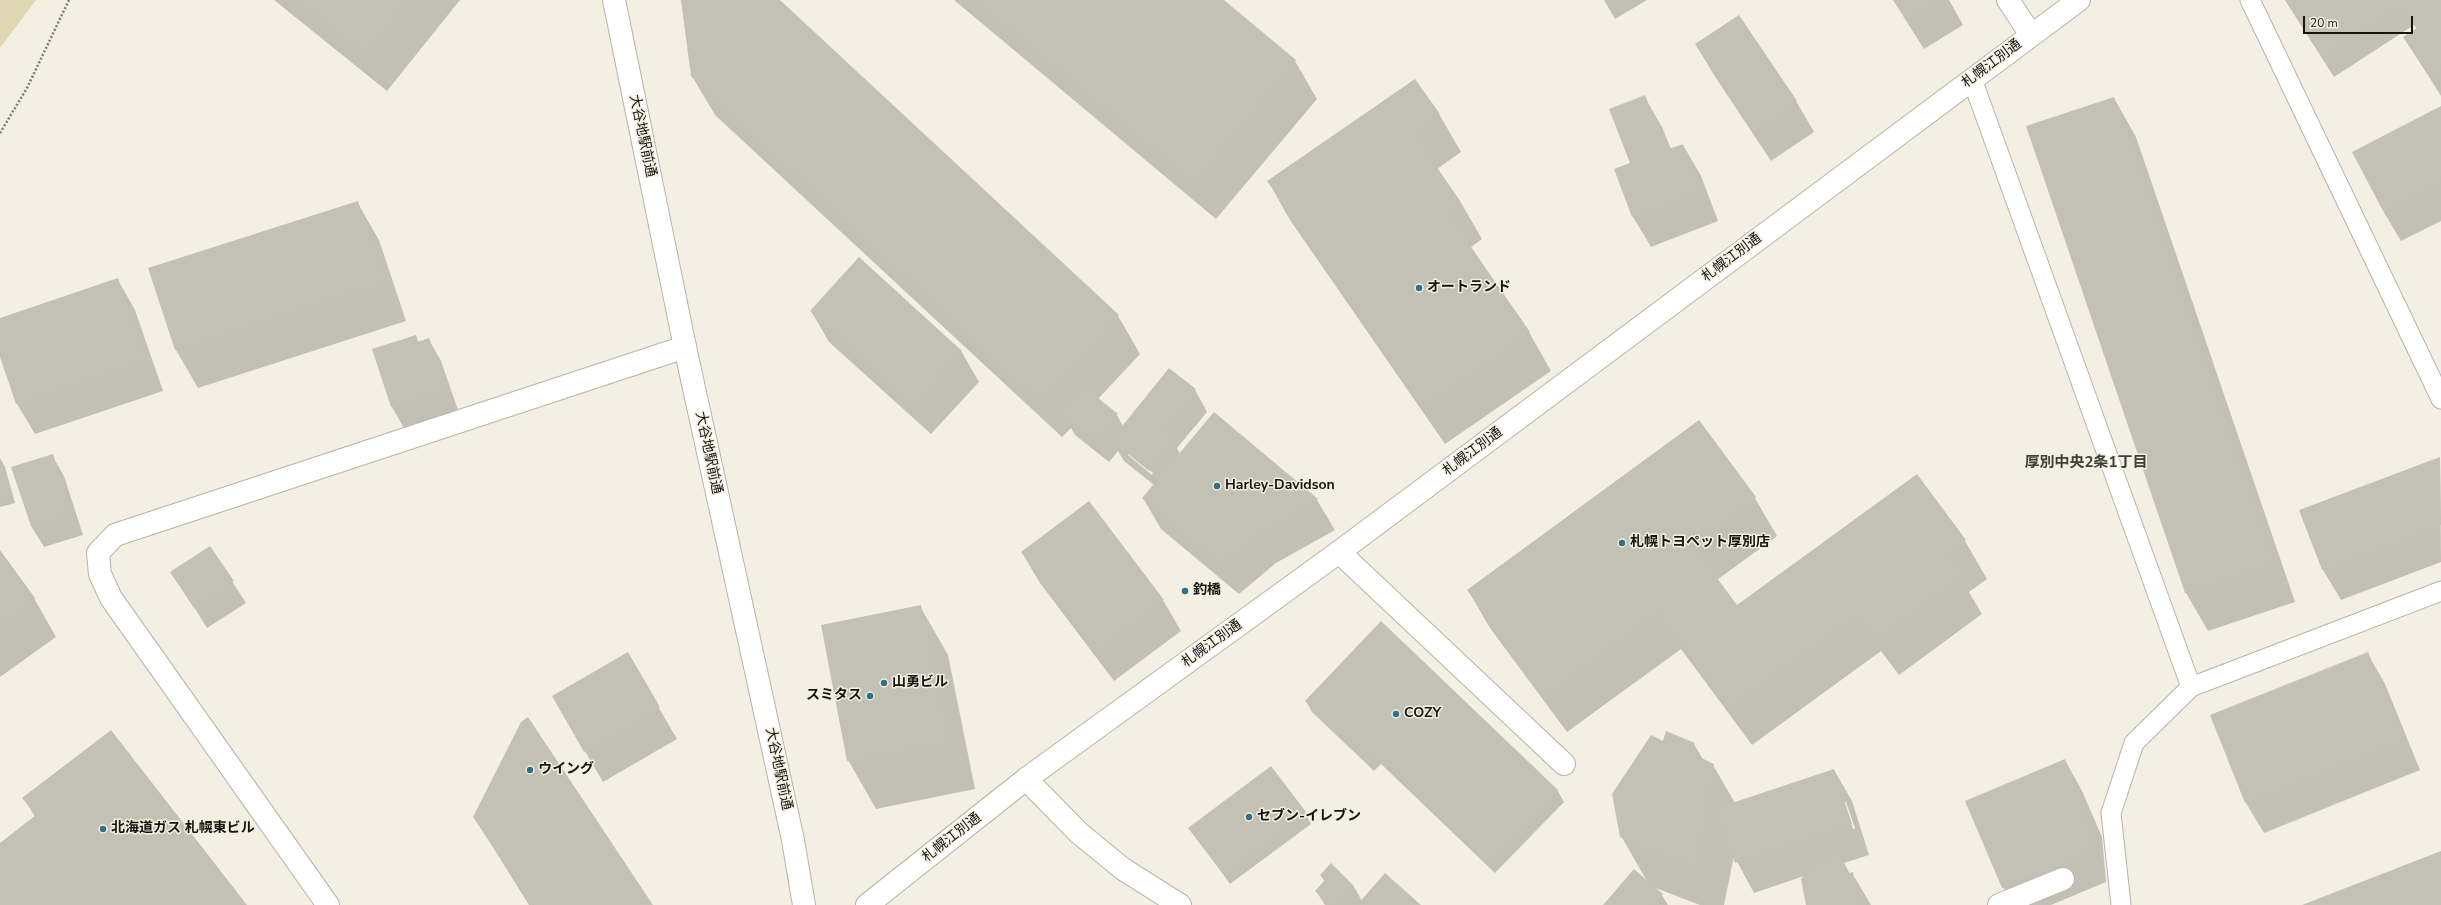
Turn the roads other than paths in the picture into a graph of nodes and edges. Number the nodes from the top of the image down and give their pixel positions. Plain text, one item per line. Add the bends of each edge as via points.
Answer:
1 (614, 0) edge
2 (2008, 0) edge
3 (2079, 0) edge
4 (2250, 0) edge
5 (2031, 35) junction
6 (1972, 79) junction
7 (685, 347) junction
8 (2441, 399) edge
9 (1339, 552) junction
10 (2441, 591) edge
11 (2192, 687) junction
12 (1564, 764) dead end
13 (1026, 779) junction
14 (2063, 879) dead end
15 (328, 905) edge
16 (804, 905) edge
17 (867, 905) edge
18 (1180, 905) edge
19 (1999, 905) edge
20 (2121, 905) edge

1 - 7 main road, 大谷地駅前通
2 - 5 main road
3 - 5 main road, 札幌江別通
4 - 8 lane
5 - 6 main road, 札幌江別通
6 - 9 main road, 札幌江別通
6 - 11 lane
7 - 15 main road via 115,535 98,553 100,574 110,598
7 - 16 main road, 大谷地駅前通 via 793,840
9 - 12 main road
9 - 13 main road, 札幌江別通
10 - 11 lane
11 - 20 lane via 2134,743 2110,813
13 - 17 main road, 札幌江別通
13 - 18 main road via 1079,833 1123,869
14 - 19 main road

